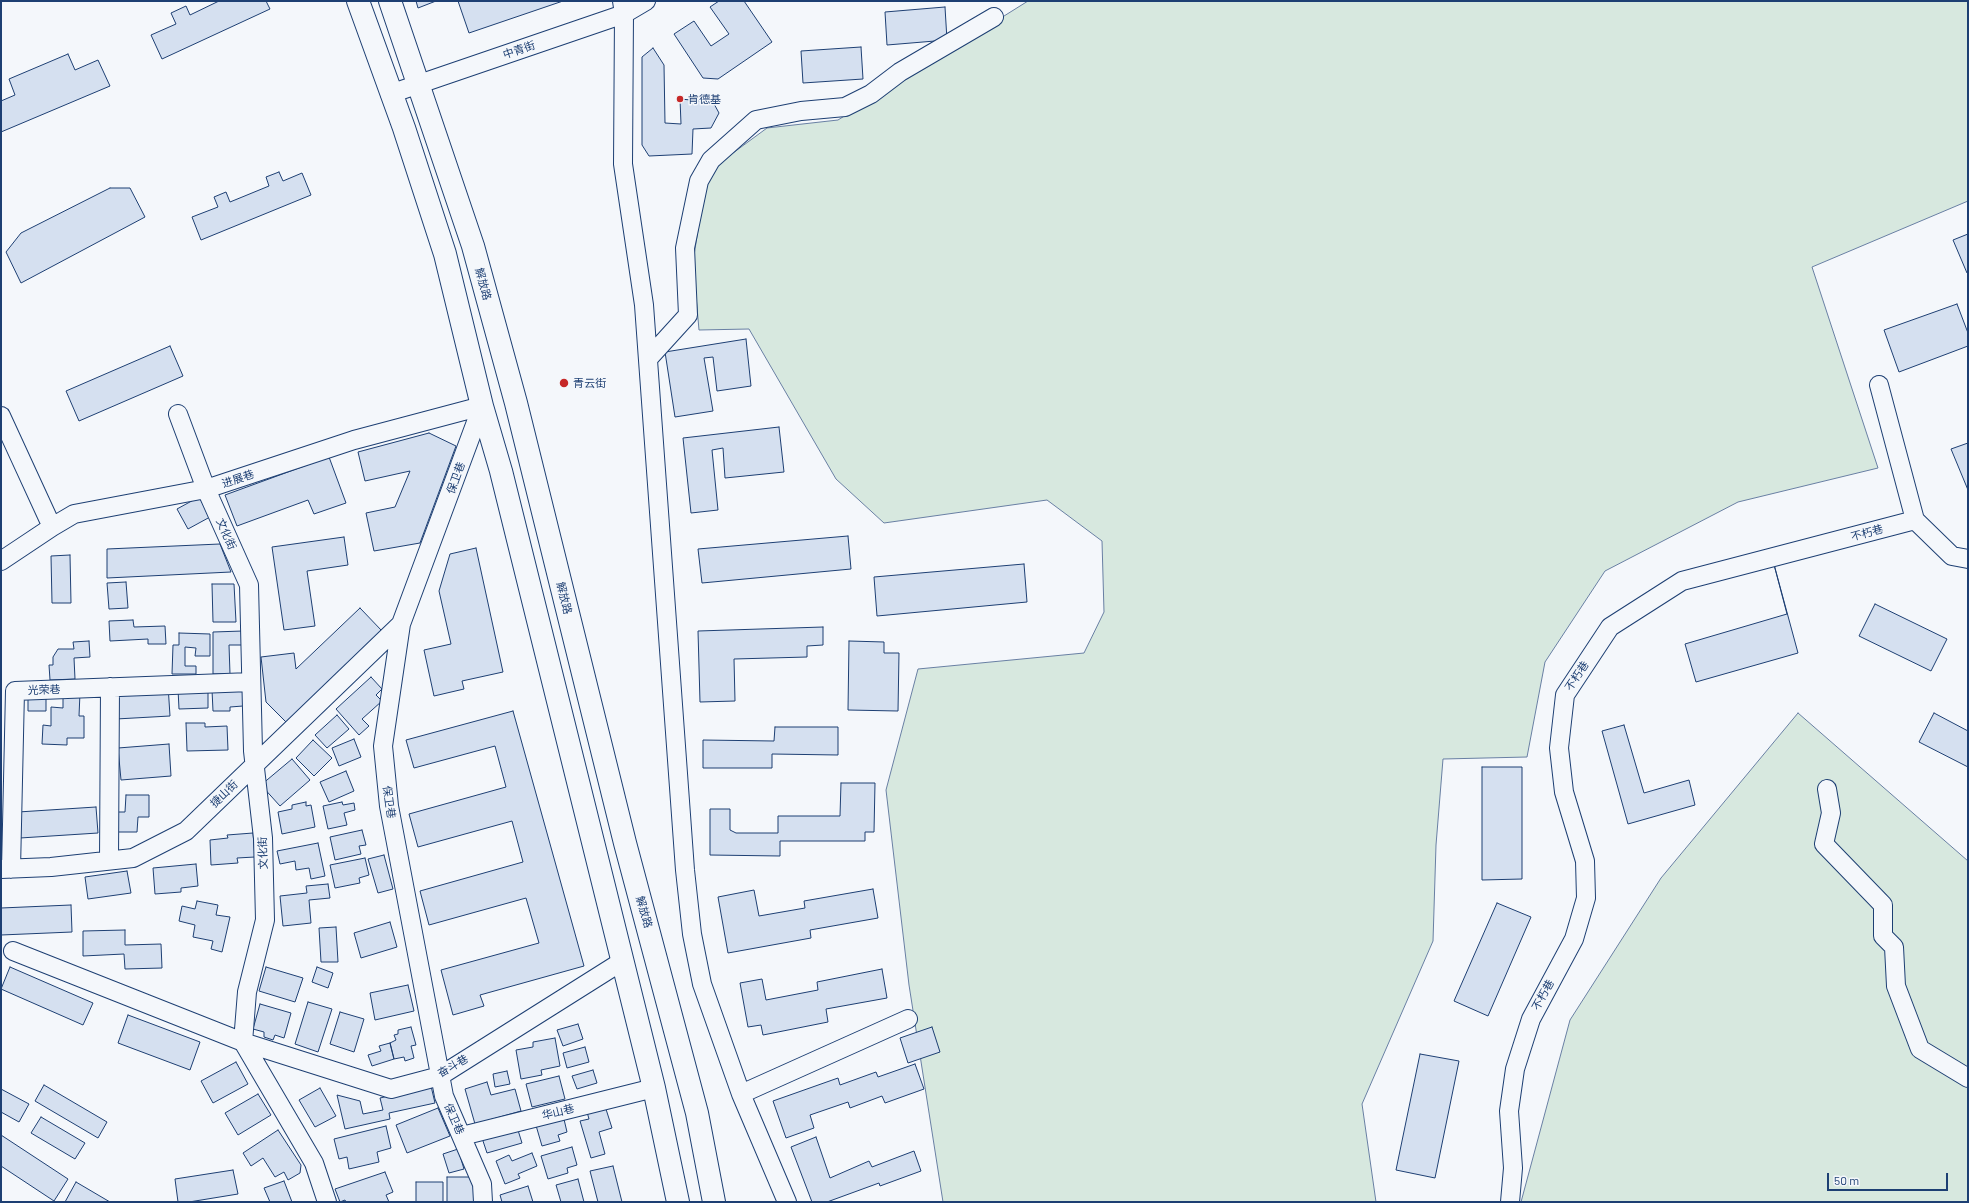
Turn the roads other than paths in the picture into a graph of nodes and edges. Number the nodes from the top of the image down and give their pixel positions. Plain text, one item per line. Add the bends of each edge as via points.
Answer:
1 (358, 1) edge
2 (390, 1) edge
3 (646, 1) edge
4 (623, 7) edge
5 (994, 17) dead end
6 (418, 85) junction
7 (390, 94) junction
8 (648, 359) junction
9 (1878, 385) dead end
10 (482, 406) junction
11 (178, 414) dead end
12 (1, 416) edge
13 (206, 489) junction
14 (1915, 520) junction
15 (52, 527) junction
16 (1968, 559) edge
17 (1, 561) edge
18 (401, 624) junction
19 (251, 682) junction
20 (110, 687) junction
21 (255, 765) junction
22 (1827, 789) dead end
23 (109, 860) junction
24 (6, 869) edge
25 (13, 951) dead end
26 (621, 962) junction
27 (908, 1019) dead end
28 (243, 1042) junction
29 (440, 1076) junction
30 (1968, 1078) edge
31 (654, 1088) junction
32 (740, 1094) junction
33 (462, 1136) junction
34 (327, 1202) edge
35 (483, 1202) edge
36 (678, 1202) edge
37 (714, 1202) edge
38 (787, 1202) edge
39 (1510, 1202) edge

1 - 7 main road
2 - 6 main road, 解放路
3 - 4 street, 中青街
4 - 6 street, 中青街
4 - 8 street via 623,164 644,305
5 - 8 street via 845,107 756,120 711,160 699,181 685,248 688,315
6 - 7 street, 中青街
6 - 37 main road, 解放路 via 473,246 516,403 625,843 697,1113
7 - 10 main road via 404,128 445,254
8 - 32 street via 685,870 692,934 702,984
9 - 14 street
10 - 13 street, 进展巷 via 354,440
10 - 18 street, 保卫巷
10 - 26 main road via 501,471
11 - 13 street, 文化街
12 - 15 street
13 - 15 street, 进展巷 via 74,514
13 - 19 street, 文化街 via 249,585
14 - 16 street via 1952,556
14 - 39 street, 不朽巷 via 1682,581 1610,627 1565,695 1559,748 1564,792 1585,861 1586,898 1574,939 1530,1019 1515,1069 1509,1111 1513,1168
15 - 17 street, 进展巷
18 - 21 street, 捷山街
18 - 29 street, 保卫巷 via 383,746 389,806
19 - 20 street, 光荣巷
19 - 21 street, 文化街
20 - 23 street
20 - 24 street, 光荣巷 via 15,691
21 - 23 street, 捷山街 via 186,831 133,858
21 - 28 street, 文化街 via 263,838 266,920 247,992
22 - 30 street via 1831,813 1824,844 1883,905 1883,936 1894,947 1896,986 1920,1049
23 - 24 street, 捷山街
25 - 28 street, 奋斗巷
26 - 29 street, 奋斗巷
26 - 31 main road
27 - 32 street
28 - 29 street, 奋斗巷 via 392,1090
28 - 34 street via 314,1163
29 - 33 street, 保卫巷 via 444,1096
31 - 33 street, 华山巷
31 - 36 main road
32 - 38 street
33 - 35 street, 保卫巷 via 482,1184

